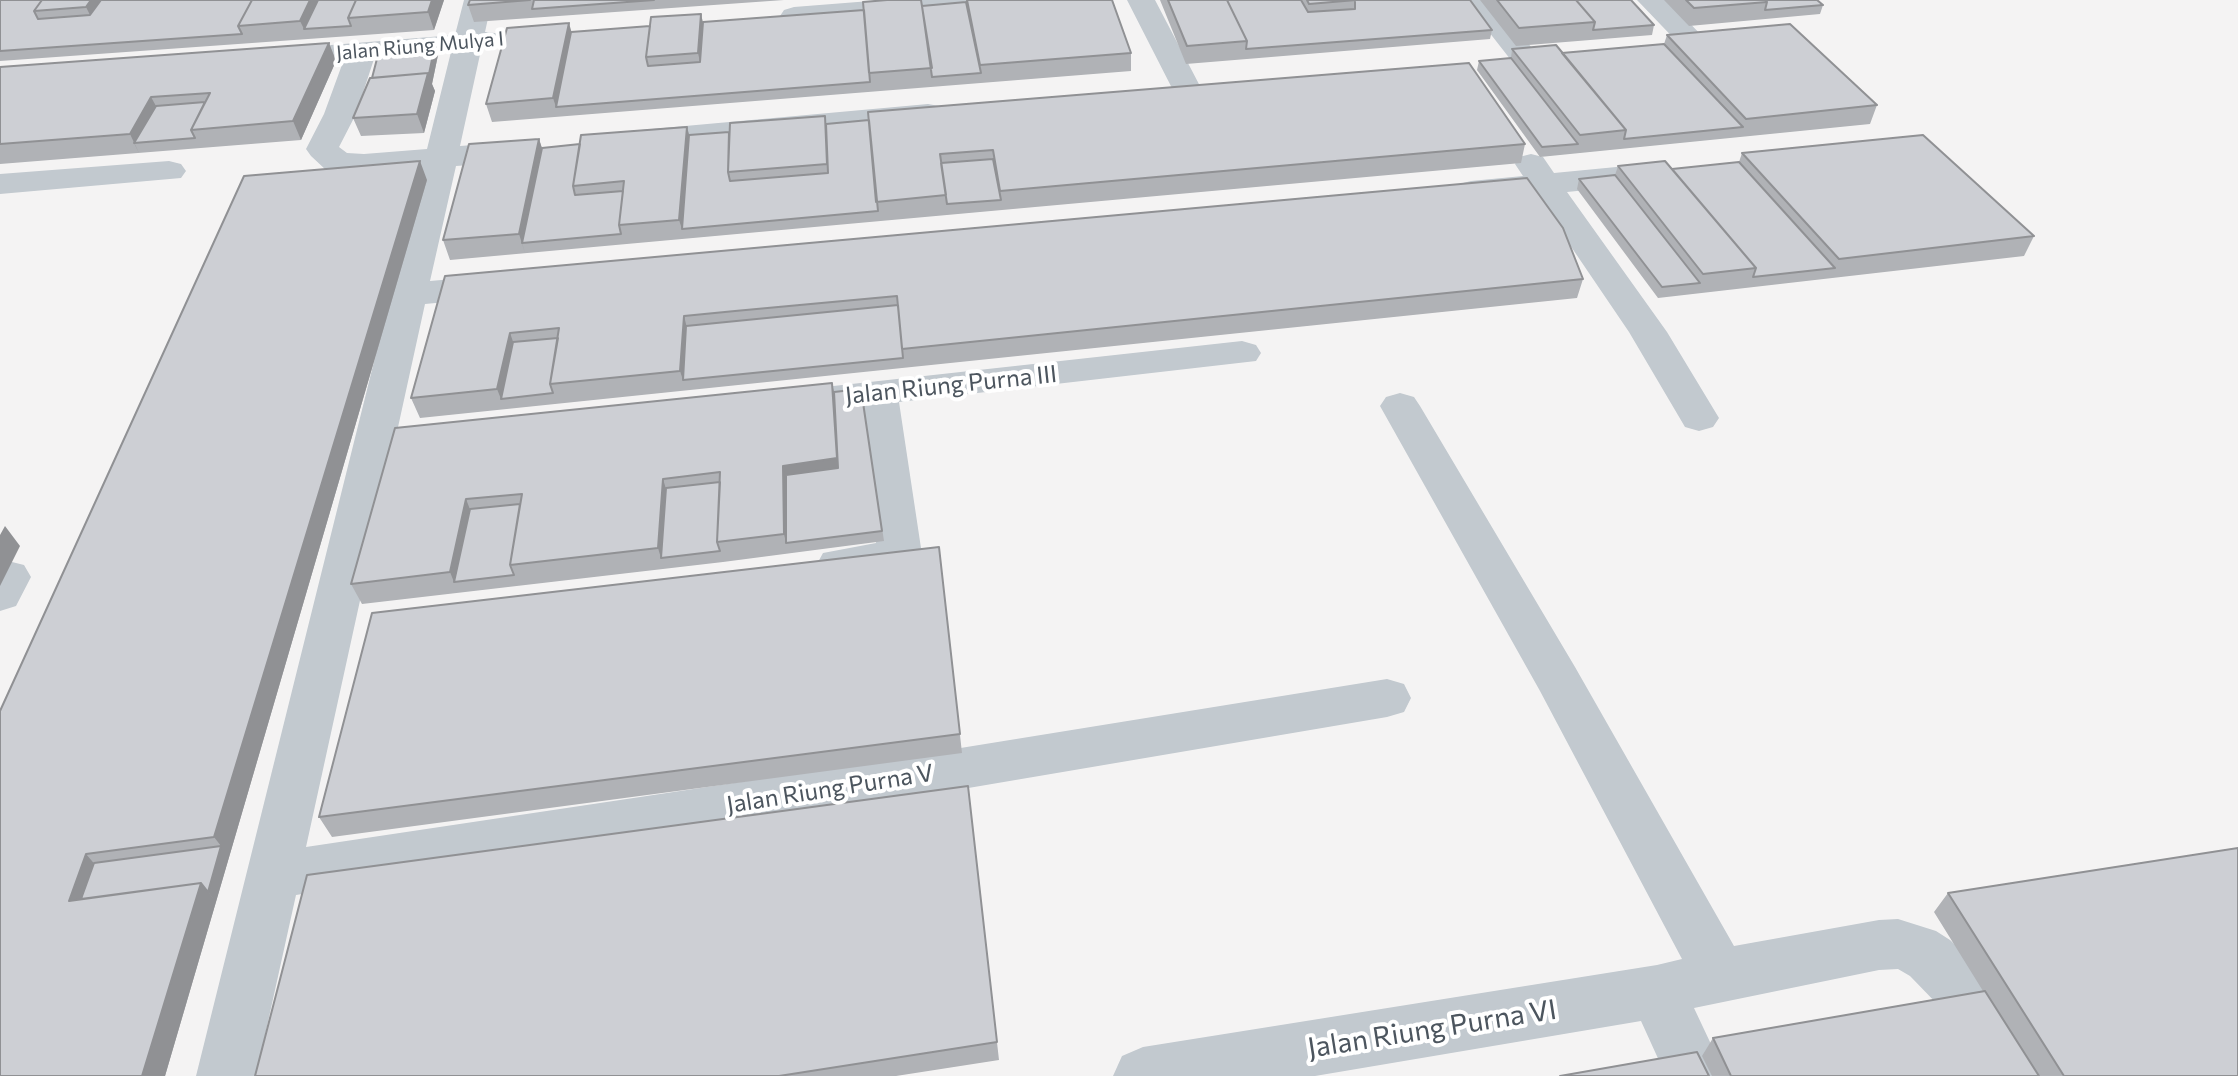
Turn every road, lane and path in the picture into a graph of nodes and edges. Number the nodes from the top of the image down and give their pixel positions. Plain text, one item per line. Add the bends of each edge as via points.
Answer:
1 (478, 0) edge
2 (983, 0) edge
3 (1141, 0) edge
4 (1478, 0) edge
5 (1651, 0) edge
6 (764, 18) edge
7 (515, 39) edge
8 (468, 42) junction
9 (1664, 47) edge
10 (362, 51) junction
11 (299, 56) edge
12 (1556, 56) edge
13 (1525, 58) junction
14 (1486, 62) edge
15 (1155, 91) edge
16 (964, 109) edge
17 (1511, 136) edge
18 (599, 144) edge
19 (552, 148) edge
20 (441, 159) junction
21 (169, 171) dead end
22 (1669, 172) edge
23 (0, 184) edge
24 (1545, 184) junction
25 (1435, 194) edge
26 (524, 283) edge
27 (410, 294) junction
28 (1242, 353) dead end
29 (878, 393) junction
30 (768, 404) edge
31 (1400, 406) dead end
32 (1699, 418) dead end
33 (793, 570) edge
34 (376, 628) edge
35 (329, 634) junction
36 (1387, 698) dead end
37 (273, 875) junction
38 (1720, 975) junction
39 (1657, 992) junction
40 (226, 1076) edge
41 (1143, 1076) edge
42 (1696, 1076) edge
43 (2018, 1076) edge

1 - 8 street
2 - 6 street
3 - 15 street via 1202,87
4 - 13 street
5 - 9 street via 1709,43
7 - 8 street, Jalan Riung Mulya I
8 - 10 street, Jalan Riung Mulya I
8 - 20 street
10 - 11 street, Jalan Riung Mulya I
10 - 20 street via 322,149 338,163
12 - 13 street
13 - 14 street
16 - 18 street
17 - 24 street
19 - 20 street
20 - 27 street
21 - 23 street
22 - 24 street
24 - 25 street
24 - 32 street via 1648,332
26 - 27 street
27 - 35 street via 390,442
28 - 29 street, Jalan Riung Purna III
29 - 30 street, Jalan Riung Purna III
29 - 33 street via 899,548 886,558
31 - 38 street
34 - 35 street
35 - 37 street
36 - 37 street, Jalan Riung Purna V
37 - 40 street
38 - 39 street, Jalan Riung Purna VI
38 - 43 street, Jalan Riung Purna VI via 1879,945 1916,949 1961,989
39 - 41 street, Jalan Riung Purna VI
39 - 42 street

